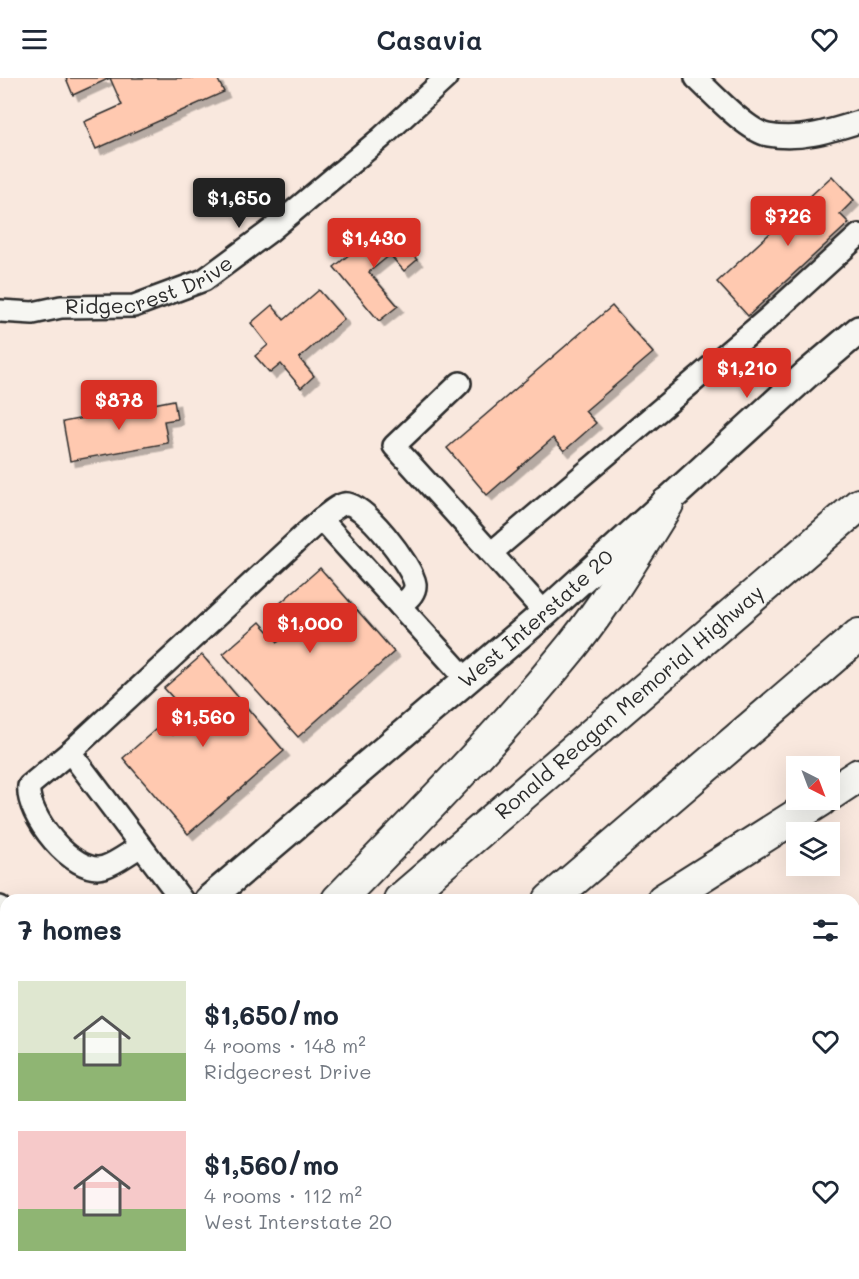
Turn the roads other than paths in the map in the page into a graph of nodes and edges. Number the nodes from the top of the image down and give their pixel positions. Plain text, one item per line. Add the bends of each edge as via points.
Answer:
1 (446, 78) edge
2 (696, 78) edge
3 (859, 122) edge
4 (859, 235) edge
5 (0, 311) edge
6 (859, 330) edge
7 (460, 383) dead end
8 (667, 504) junction
9 (859, 505) edge
10 (321, 519) junction
11 (491, 553) junction
12 (400, 606) junction
13 (545, 613) junction
14 (859, 635) edge
15 (466, 680) junction
16 (70, 752) junction
17 (859, 775) edge
18 (840, 787) edge
19 (804, 810) edge
20 (141, 846) junction
21 (177, 894) edge
22 (215, 894) edge
23 (344, 894) edge
24 (407, 894) edge
25 (557, 894) edge
26 (672, 894) edge

1 - 5 street, Ridgecrest Drive via 364,153 204,280 134,306 61,307 33,313
2 - 3 street via 733,113 767,135 820,135
4 - 11 street via 767,319
6 - 8 main road, West Interstate 20
7 - 11 street via 394,446
8 - 13 main road, West Interstate 20
8 - 23 highway via 622,577 573,644
9 - 24 highway, Ronald Reagan Memorial Highway
10 - 12 street
10 - 12 street via 344,503 354,504 368,515 408,566 415,584 414,593
10 - 16 street
11 - 13 street
12 - 15 street
13 - 15 main road, West Interstate 20
14 - 25 highway
15 - 22 main road, West Interstate 20
16 - 20 street
16 - 20 street via 29,786 33,813 65,853 84,865 103,867
17 - 18 highway
19 - 26 highway
20 - 21 street

